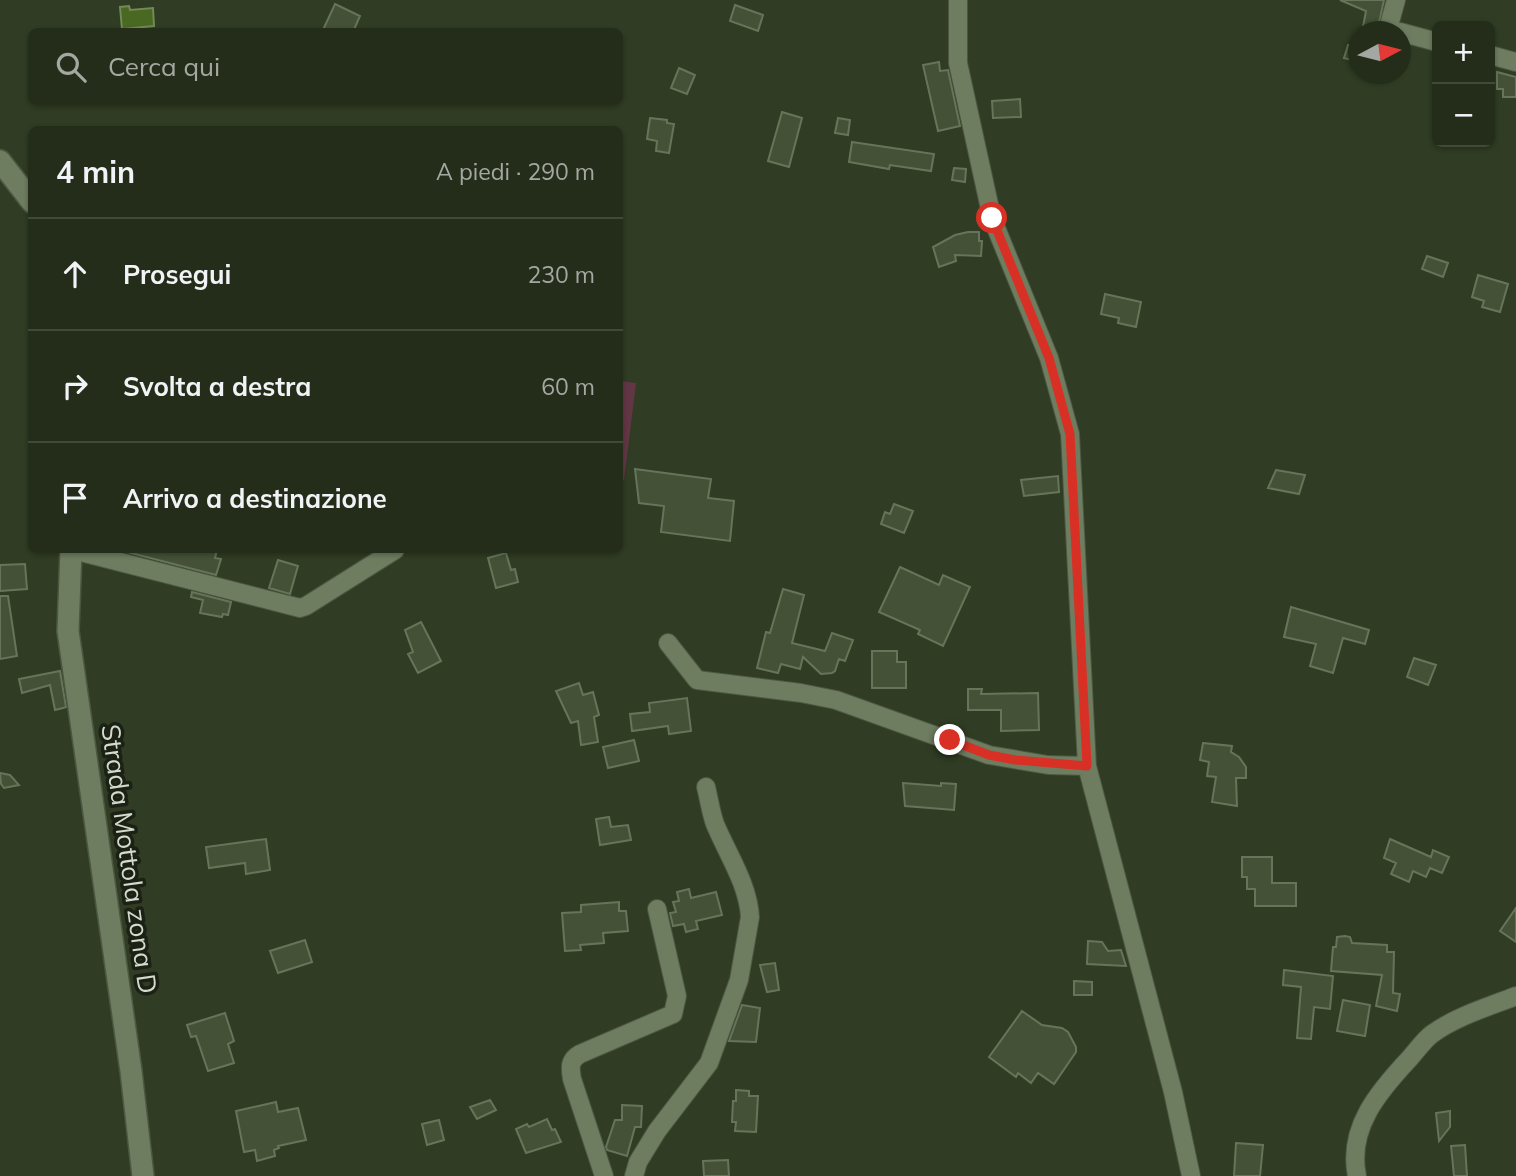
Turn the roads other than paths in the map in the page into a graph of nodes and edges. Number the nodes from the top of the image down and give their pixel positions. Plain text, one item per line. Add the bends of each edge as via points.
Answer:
1 (958, 0) edge
2 (1396, 0) edge
3 (1390, 21) edge
4 (1411, 35) edge
5 (1432, 41) edge
6 (1495, 56) edge
7 (1516, 62) edge
8 (0, 161) edge
9 (28, 197) edge
10 (72, 553) edge
11 (84, 553) edge
12 (390, 553) edge
13 (668, 643) dead end
14 (1087, 766) junction
15 (706, 787) dead end
16 (657, 909) dead end
17 (1516, 996) edge
18 (143, 1176) edge
19 (604, 1176) edge
20 (634, 1176) edge
21 (1191, 1176) edge
22 (1357, 1176) edge

1 - 14 street via 958,63 992,218 1049,358 1070,434
2 - 3 street
4 - 5 street
6 - 7 street
8 - 9 main road
10 - 18 main road, Strada Mottola zona D via 68,631
11 - 12 street via 300,608
13 - 14 street via 698,680 836,700 989,755
14 - 21 street
15 - 20 street via 749,908 739,980 709,1063 657,1131
16 - 19 street via 677,996 673,1014 573,1057 570,1064
17 - 22 street via 1467,1014 1431,1035 1377,1093 1353,1157

